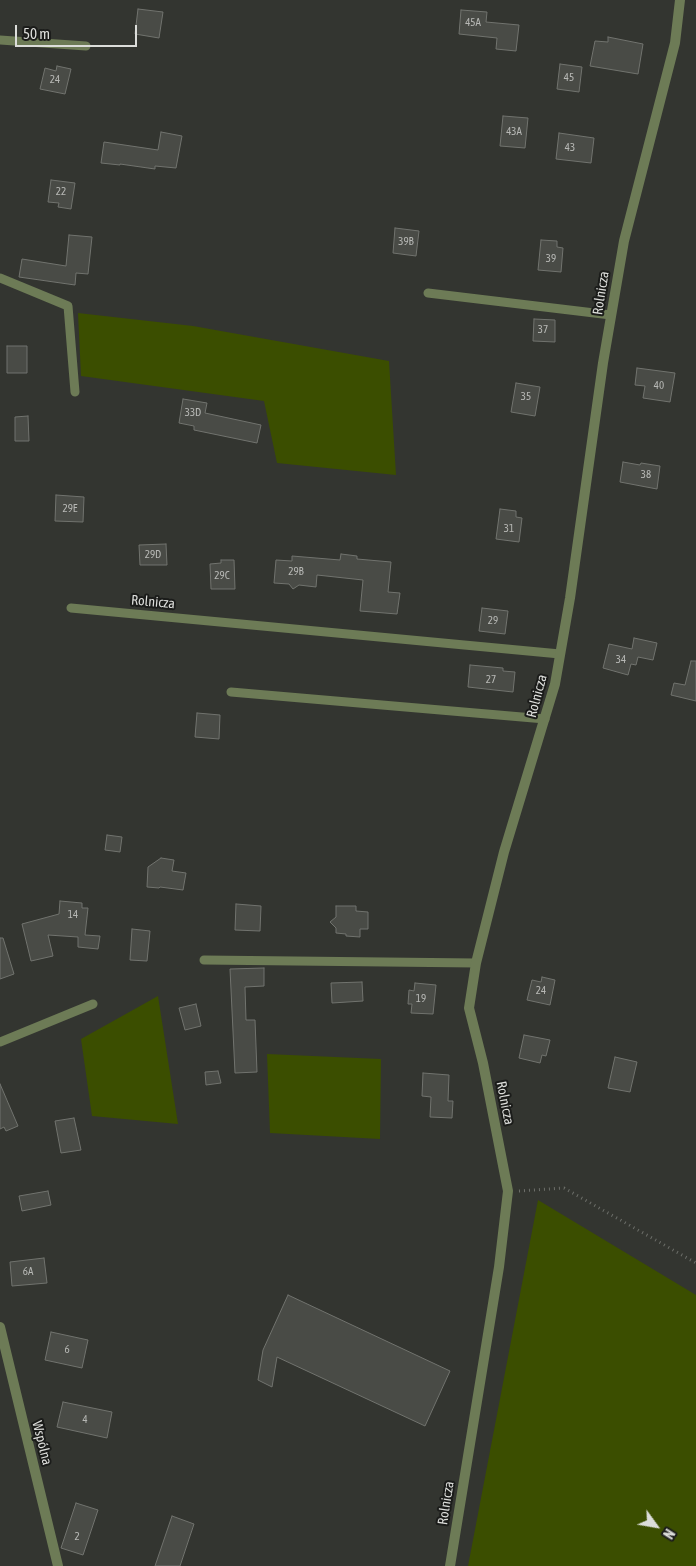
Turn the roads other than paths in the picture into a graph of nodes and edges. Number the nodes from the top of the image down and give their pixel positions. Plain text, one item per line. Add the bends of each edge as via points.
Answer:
1 (680, 0) edge
2 (0, 40) edge
3 (86, 46) dead end
4 (0, 278) edge
5 (428, 293) dead end
6 (611, 315) junction
7 (75, 392) dead end
8 (71, 608) dead end
9 (560, 654) junction
10 (231, 692) dead end
11 (545, 719) junction
12 (204, 960) dead end
13 (476, 963) junction
14 (93, 1004) dead end
15 (0, 1042) edge
16 (0, 1328) edge
17 (58, 1566) edge
18 (450, 1566) edge

1 - 6 street, Rolnicza via 675,43 624,241
2 - 3 lane
4 - 7 lane via 68,306
5 - 6 lane
6 - 9 street, Rolnicza
8 - 9 lane, Rolnicza
9 - 11 street, Rolnicza
10 - 11 lane
11 - 13 street, Rolnicza via 504,852
12 - 13 lane
13 - 18 street, Rolnicza via 469,1008 484,1063 508,1191 499,1267
14 - 15 lane
16 - 17 street, Wspólna

